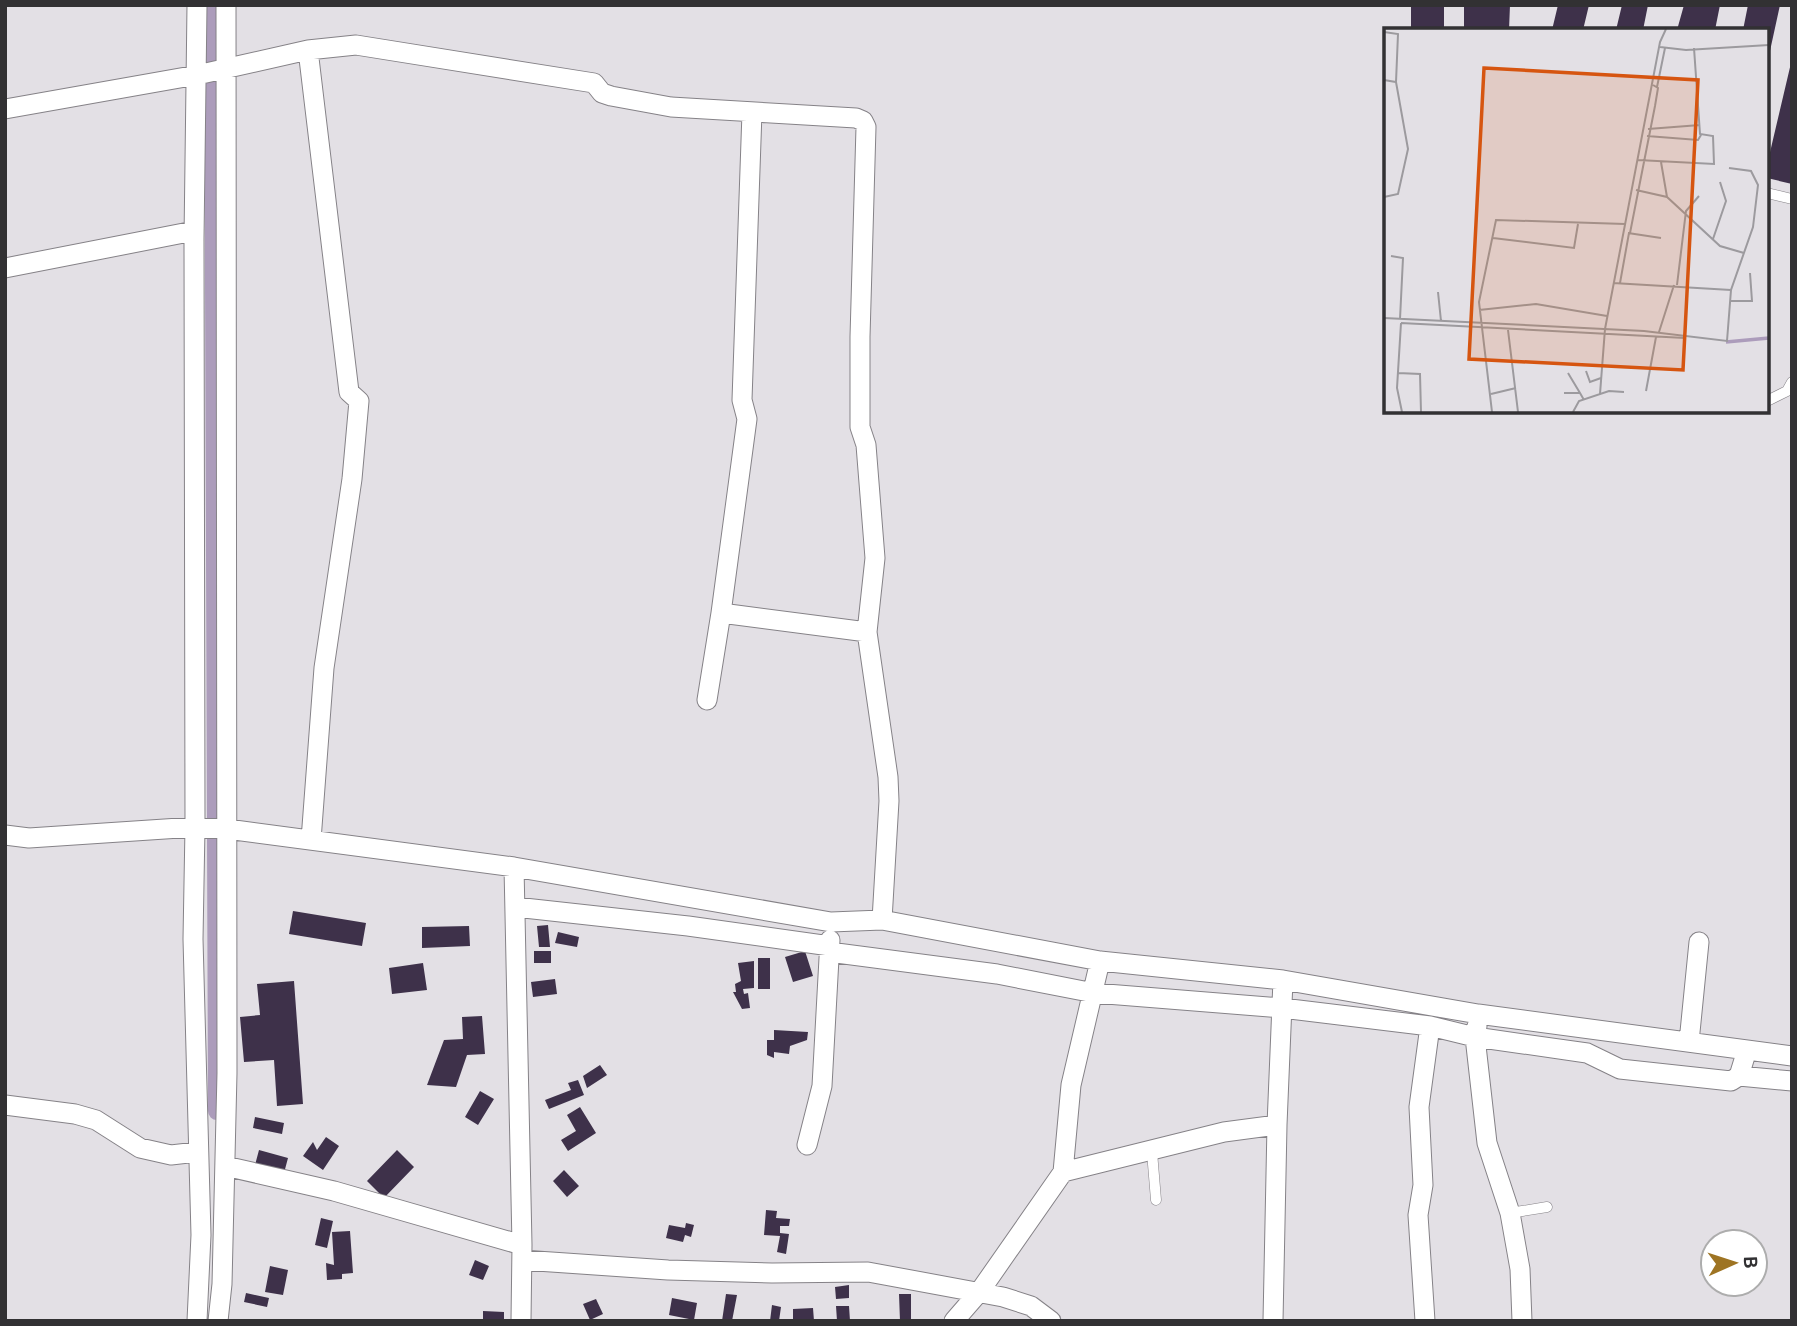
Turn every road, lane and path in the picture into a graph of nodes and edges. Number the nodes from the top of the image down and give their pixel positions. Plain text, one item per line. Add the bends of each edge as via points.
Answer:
1 (197, 5) edge
2 (226, 5) edge
3 (308, 50) junction
4 (227, 69) junction
5 (197, 75) junction
6 (5, 109) edge
7 (752, 112) junction
8 (1769, 193) edge
9 (1792, 199) edge
10 (195, 236) junction
11 (223, 238) junction
12 (5, 268) edge
13 (1792, 382) edge
14 (1769, 400) edge
15 (720, 613) junction
16 (867, 632) junction
17 (707, 700) dead end
18 (195, 827) junction
19 (227, 829) junction
20 (5, 835) edge
21 (311, 840) junction
22 (514, 867) junction
23 (515, 907) junction
24 (882, 919) junction
25 (831, 922) junction
26 (1699, 942) dead end
27 (830, 949) junction
28 (1100, 961) junction
29 (1283, 980) junction
30 (1094, 993) junction
31 (1282, 1008) junction
32 (1478, 1014) junction
33 (1430, 1026) junction
34 (1587, 1028) junction
35 (1475, 1037) junction
36 (1667, 1040) junction
37 (1689, 1042) junction
38 (1746, 1050) junction
39 (1582, 1053) junction
40 (1792, 1056) edge
41 (1664, 1073) junction
42 (1739, 1076) junction
43 (1792, 1081) edge
44 (5, 1105) edge
45 (1277, 1125) junction
46 (807, 1145) dead end
47 (197, 1152) junction
48 (1152, 1152) junction
49 (225, 1166) junction
50 (1063, 1172) junction
51 (1156, 1200) dead end
52 (1546, 1207) dead end
53 (1510, 1213) junction
54 (522, 1253) junction
55 (980, 1291) junction
56 (197, 1321) edge
57 (218, 1321) edge
58 (521, 1321) edge
59 (954, 1321) edge
60 (1051, 1321) edge
61 (1273, 1321) edge
62 (1425, 1321) edge
63 (1522, 1321) edge

1 - 5 street
2 - 4 street
3 - 4 street
3 - 7 street via 356,44 594,83 602,93 633,101
3 - 21 street via 349,392 359,401 324,668
4 - 5 street
4 - 11 street
5 - 6 street
5 - 10 street
7 - 15 street via 742,400 747,419
7 - 16 street via 856,118 866,127 860,428 866,445 875,558
8 - 9 lane
10 - 11 street
10 - 12 street
10 - 18 street
11 - 19 street
13 - 14 lane via 1787,391
15 - 16 street
15 - 17 street
16 - 24 street via 888,777
18 - 19 street
18 - 20 street via 29,838
18 - 47 street
19 - 21 street
19 - 49 street
21 - 22 street
22 - 23 street
22 - 25 street
23 - 27 street via 688,926
23 - 54 street
24 - 25 street
24 - 28 street
25 - 27 street
26 - 37 street
27 - 30 street
27 - 46 street via 822,1086
28 - 29 street
28 - 30 street
29 - 31 street
29 - 32 street
30 - 31 street
30 - 50 street via 1071,1084
31 - 33 street
31 - 45 street
32 - 34 street
32 - 35 street
33 - 35 street
33 - 62 street via 1419,1107 1423,1189 1418,1214
34 - 36 street
34 - 39 street
35 - 39 street
35 - 53 street via 1487,1143
36 - 37 street
36 - 41 street
37 - 38 street
38 - 40 street
38 - 42 street
39 - 41 street via 1620,1069
41 - 42 street via 1731,1081
42 - 43 street
44 - 47 street via 96,1120 140,1148 172,1155
45 - 48 street via 1224,1132
45 - 61 street
47 - 56 street via 201,1235
48 - 50 street
48 - 51 lane
49 - 54 street via 334,1191
49 - 57 street
50 - 55 street
52 - 53 lane
53 - 63 street via 1520,1269
54 - 55 street via 668,1270 868,1272
54 - 58 street
55 - 59 street
55 - 60 street via 1031,1307

